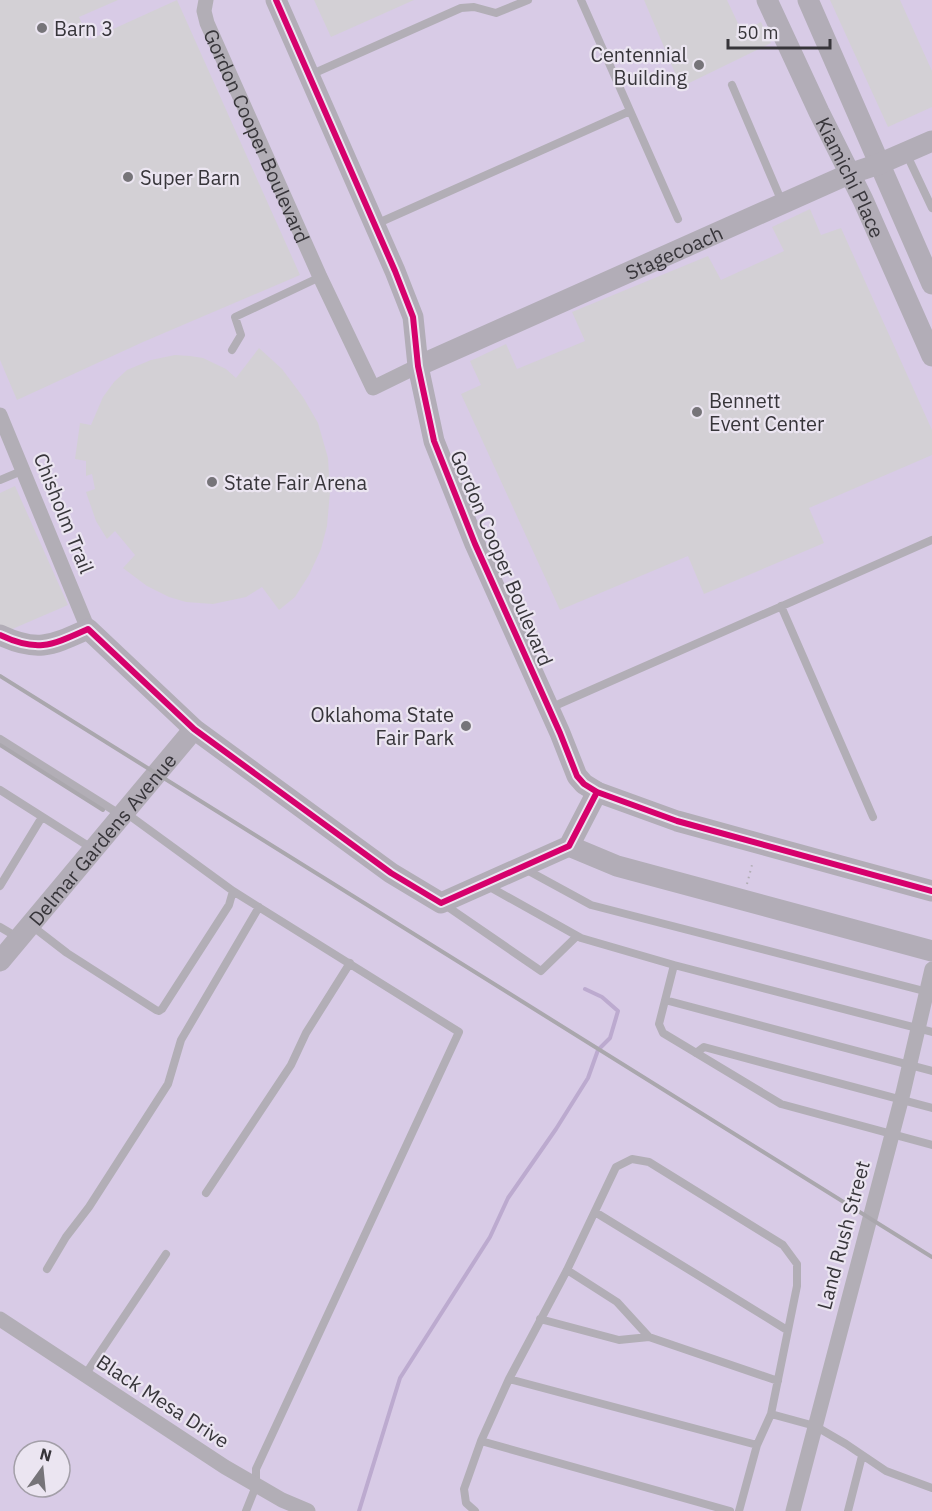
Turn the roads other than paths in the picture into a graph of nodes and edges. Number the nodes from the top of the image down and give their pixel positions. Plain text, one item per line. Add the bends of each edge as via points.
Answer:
1 (206, 0) edge
2 (276, 0) edge
3 (528, 0) edge
4 (581, 0) edge
5 (767, 0) edge
6 (808, 0) edge
7 (309, 75) junction
8 (732, 85) dead end
9 (630, 111) junction
10 (932, 141) edge
11 (906, 153) junction
12 (879, 164) junction
13 (849, 174) junction
14 (783, 204) junction
15 (932, 208) edge
16 (678, 219) dead end
17 (375, 225) junction
18 (320, 277) junction
19 (932, 284) edge
20 (232, 350) dead end
21 (932, 356) edge
22 (418, 366) junction
23 (0, 415) edge
24 (24, 470) junction
25 (0, 480) edge
26 (932, 540) edge
27 (782, 606) junction
28 (88, 629) junction
29 (0, 635) edge
30 (549, 709) junction
31 (188, 729) junction
32 (0, 739) edge
33 (0, 790) edge
34 (597, 792) junction
35 (124, 814) junction
36 (42, 817) junction
37 (873, 817) dead end
38 (569, 846) junction
39 (94, 850) junction
40 (521, 867) junction
41 (485, 884) junction
42 (0, 886) edge
43 (233, 891) junction
44 (932, 891) edge
45 (441, 903) junction
46 (259, 907) junction
47 (0, 927) edge
48 (24, 932) junction
49 (577, 936) junction
50 (932, 951) edge
51 (0, 961) edge
52 (350, 963) junction
53 (674, 965) junction
54 (932, 969) edge
55 (929, 993) edge
56 (665, 1000) junction
57 (925, 1030) edge
58 (696, 1053) junction
59 (909, 1065) junction
60 (932, 1071) edge
61 (901, 1100) junction
62 (932, 1108) edge
63 (892, 1133) junction
64 (932, 1144) edge
65 (206, 1193) dead end
66 (595, 1212) junction
67 (166, 1254) dead end
68 (47, 1269) dead end
69 (567, 1270) junction
70 (0, 1319) edge
71 (540, 1320) junction
72 (788, 1330) junction
73 (649, 1337) junction
74 (85, 1376) junction
75 (509, 1379) junction
76 (778, 1381) junction
77 (771, 1414) junction
78 (815, 1426) junction
79 (481, 1441) junction
80 (757, 1445) junction
81 (862, 1456) junction
82 (256, 1486) junction
83 (932, 1488) edge
84 (246, 1511) edge
85 (308, 1511) edge
86 (475, 1511) edge
87 (730, 1511) edge
88 (739, 1511) edge
89 (793, 1511) edge
90 (848, 1511) edge

1 - 18 street, Gordon Cooper Boulevard via 207,23
2 - 7 street, Gordon Cooper Boulevard
3 - 7 lane via 496,13 474,6 461,8
4 - 9 lane
5 - 13 street, Kiamichi Place
6 - 12 street, Kiamichi Place
7 - 17 street, Gordon Cooper Boulevard
8 - 14 lane
9 - 16 lane
9 - 17 lane
10 - 11 street, Stagecoach
11 - 12 street, Stagecoach
11 - 15 lane
12 - 13 street, Stagecoach
12 - 19 street, Kiamichi Place
13 - 14 street, Stagecoach
13 - 21 street, Kiamichi Place
14 - 22 street, Stagecoach
17 - 22 street, Gordon Cooper Boulevard via 412,317
18 - 20 lane via 235,317 241,335
18 - 22 street, Gordon Cooper Boulevard via 373,388
22 - 30 street, Gordon Cooper Boulevard via 434,441
23 - 24 street, Chisholm Trail
24 - 25 lane
24 - 28 street, Chisholm Trail
26 - 27 lane
27 - 30 lane
27 - 37 lane
28 - 29 street via 41,646 25,645
28 - 31 street
30 - 34 street, Gordon Cooper Boulevard via 577,776
31 - 35 street, Delmar Gardens Avenue
31 - 45 street via 391,873
32 - 35 lane
33 - 36 lane
34 - 38 street
34 - 44 street, Gordon Cooper Boulevard via 677,821
35 - 39 street, Delmar Gardens Avenue
35 - 43 lane
36 - 39 lane
36 - 42 lane
38 - 40 street
38 - 50 street via 617,867
39 - 48 street, Delmar Gardens Avenue
40 - 41 street
40 - 55 lane via 591,905
41 - 45 street
41 - 49 lane
43 - 46 lane
43 - 48 lane via 229,905 159,1011 67,953
45 - 49 lane via 541,971
46 - 52 lane
46 - 68 lane via 181,1040 168,1084
47 - 48 lane
48 - 51 street, Delmar Gardens Avenue
49 - 53 lane
52 - 65 lane via 306,1033 291,1065
52 - 82 lane via 459,1032 256,1469
53 - 56 lane
53 - 57 lane
54 - 55 street, Land Rush Street
55 - 57 street, Land Rush Street
56 - 58 lane via 660,1029
56 - 59 lane
57 - 59 street, Land Rush Street
58 - 61 lane via 704,1047
58 - 63 lane via 781,1104
59 - 60 lane
59 - 61 street, Land Rush Street
61 - 62 lane
61 - 63 street, Land Rush Street
63 - 64 lane
63 - 78 street, Land Rush Street
66 - 69 lane
66 - 72 lane
66 - 72 lane via 616,1167 632,1159 649,1162 783,1245 797,1264
67 - 74 lane
69 - 71 lane
69 - 73 lane via 617,1302
70 - 74 street, Black Mesa Drive
71 - 73 lane via 619,1340
71 - 75 lane
72 - 76 lane
73 - 76 lane
74 - 82 street, Black Mesa Drive
75 - 79 lane
75 - 80 lane
76 - 77 lane
77 - 78 lane
77 - 80 lane
78 - 81 lane
78 - 89 street, Land Rush Street
79 - 86 lane via 464,1489 466,1503
79 - 87 lane
80 - 88 lane
81 - 83 lane via 886,1471
81 - 90 lane
82 - 84 lane
82 - 85 street, Black Mesa Drive

